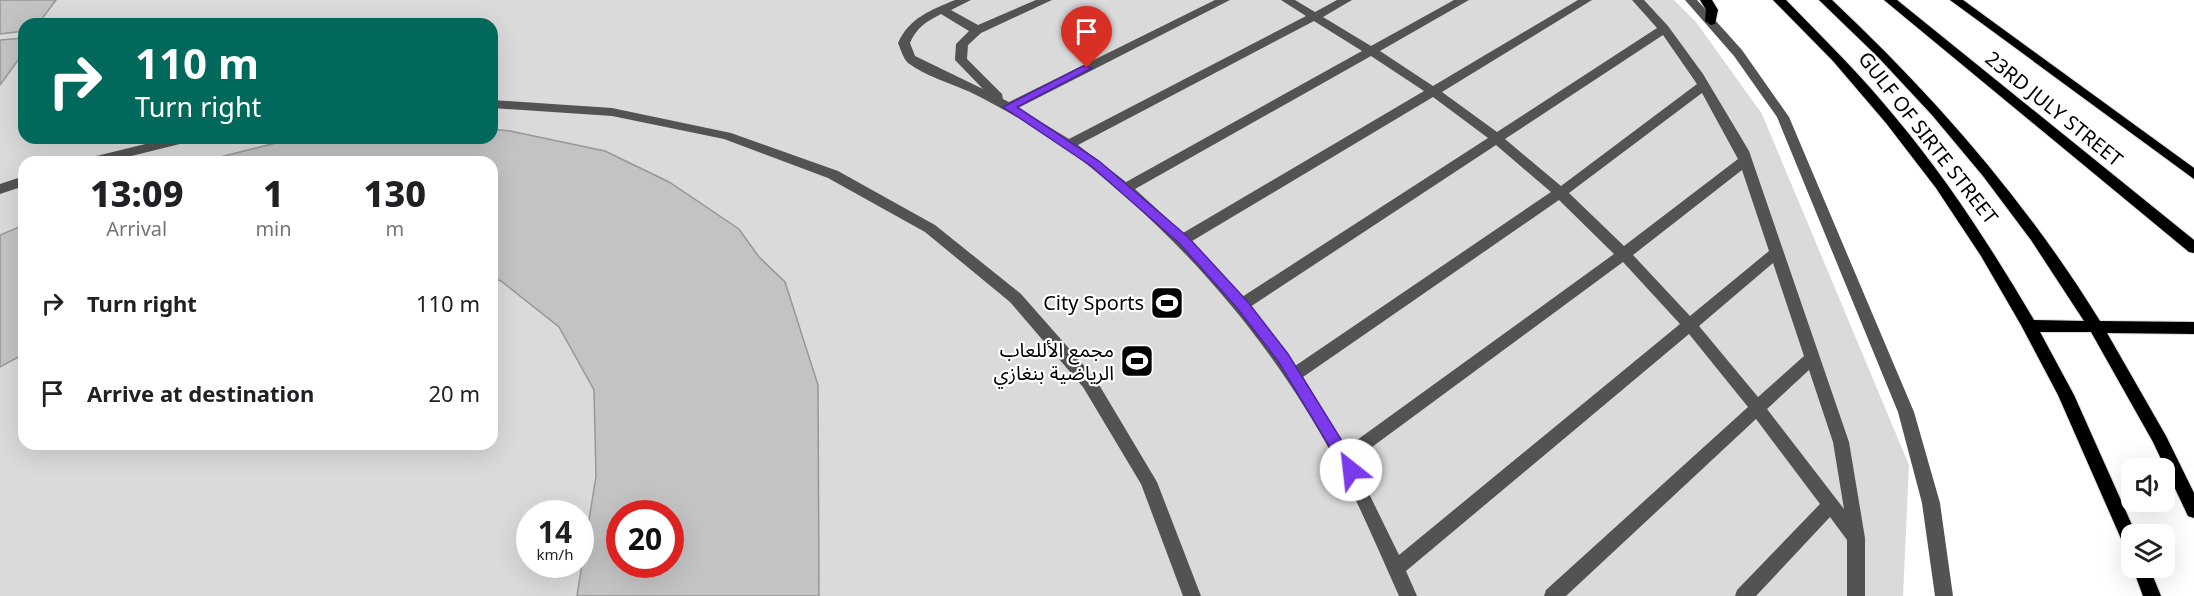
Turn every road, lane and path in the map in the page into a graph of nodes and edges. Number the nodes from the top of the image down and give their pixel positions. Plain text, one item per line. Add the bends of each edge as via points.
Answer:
1 (965, 0) edge
2 (1046, 0) edge
3 (1224, 0) edge
4 (1287, 0) edge
5 (1346, 0) edge
6 (1463, 0) edge
7 (1586, 0) edge
8 (1638, 0) edge
9 (1691, 0) edge
10 (1706, 0) edge
11 (1779, 0) edge
12 (1825, 0) edge
13 (1890, 0) edge
14 (1956, 0) edge
15 (943, 10) junction
16 (1315, 16) junction
17 (1711, 21) junction
18 (1664, 29) junction
19 (977, 30) junction
20 (1373, 51) junction
21 (1704, 85) junction
22 (1435, 92) junction
23 (498, 104) edge
24 (1009, 107) junction
25 (1495, 137) junction
26 (162, 144) edge
27 (1068, 146) junction
28 (113, 156) edge
29 (1745, 161) junction
30 (2194, 176) edge
31 (18, 183) edge
32 (1126, 188) junction
33 (0, 189) edge
34 (1560, 193) junction
35 (1183, 240) junction
36 (2194, 248) edge
37 (1776, 253) junction
38 (1624, 254) junction
39 (1242, 305) junction
40 (1689, 324) junction
41 (2031, 326) junction
42 (2097, 328) junction
43 (2194, 328) edge
44 (1812, 358) junction
45 (1294, 375) junction
46 (1755, 408) junction
47 (1345, 458) junction
48 (1830, 505) junction
49 (2194, 512) edge
50 (2124, 524) edge
51 (1856, 536) junction
52 (1397, 568) junction
53 (2144, 578) edge
54 (1192, 596) edge
55 (1408, 596) edge
56 (1553, 596) edge
57 (1744, 596) edge
58 (1856, 596) edge
59 (1944, 596) edge
60 (2151, 596) edge

1 - 15 lane
2 - 19 lane
3 - 24 lane
4 - 16 lane
5 - 16 lane
6 - 20 lane
7 - 22 lane
8 - 18 lane
9 - 17 lane
10 - 17 main road via 1712,10
11 - 41 main road, GULF OF SIRTE STREET via 1854,77 1924,163 1983,244
12 - 42 main road, GULF OF SIRTE STREET via 1900,73 1968,151 2042,246
13 - 36 main road, 23RD JULY STREET
14 - 30 main road, 23RD JULY STREET
15 - 19 lane
15 - 24 lane via 911,28 904,43 910,58
16 - 20 lane
16 - 27 lane
17 - 59 lane via 1783,117 1906,412 1934,508
18 - 21 lane
18 - 25 lane
19 - 24 lane via 962,44 961,60
20 - 22 lane
20 - 32 lane
21 - 29 lane
21 - 34 lane
22 - 25 lane
22 - 35 lane
23 - 54 lane via 613,112 758,144 848,180 933,228 1011,291 1081,371 1143,471 1169,528
24 - 27 lane
25 - 34 lane
25 - 39 lane
26 - 28 lane
27 - 32 lane
29 - 37 lane
29 - 38 lane
31 - 33 lane
32 - 35 lane
34 - 38 lane
34 - 45 lane
35 - 39 lane
37 - 40 lane
37 - 44 lane
38 - 40 lane
38 - 47 lane
39 - 45 lane
40 - 46 lane
40 - 52 lane
41 - 42 main road
41 - 50 main road, GULF OF SIRTE STREET
42 - 43 main road
42 - 49 main road, GULF OF SIRTE STREET via 2138,399
44 - 46 lane
44 - 51 lane via 1841,442
45 - 47 lane
46 - 48 lane
46 - 56 lane
47 - 52 lane
48 - 51 lane
48 - 57 lane
51 - 58 lane
52 - 55 lane
53 - 60 main road

